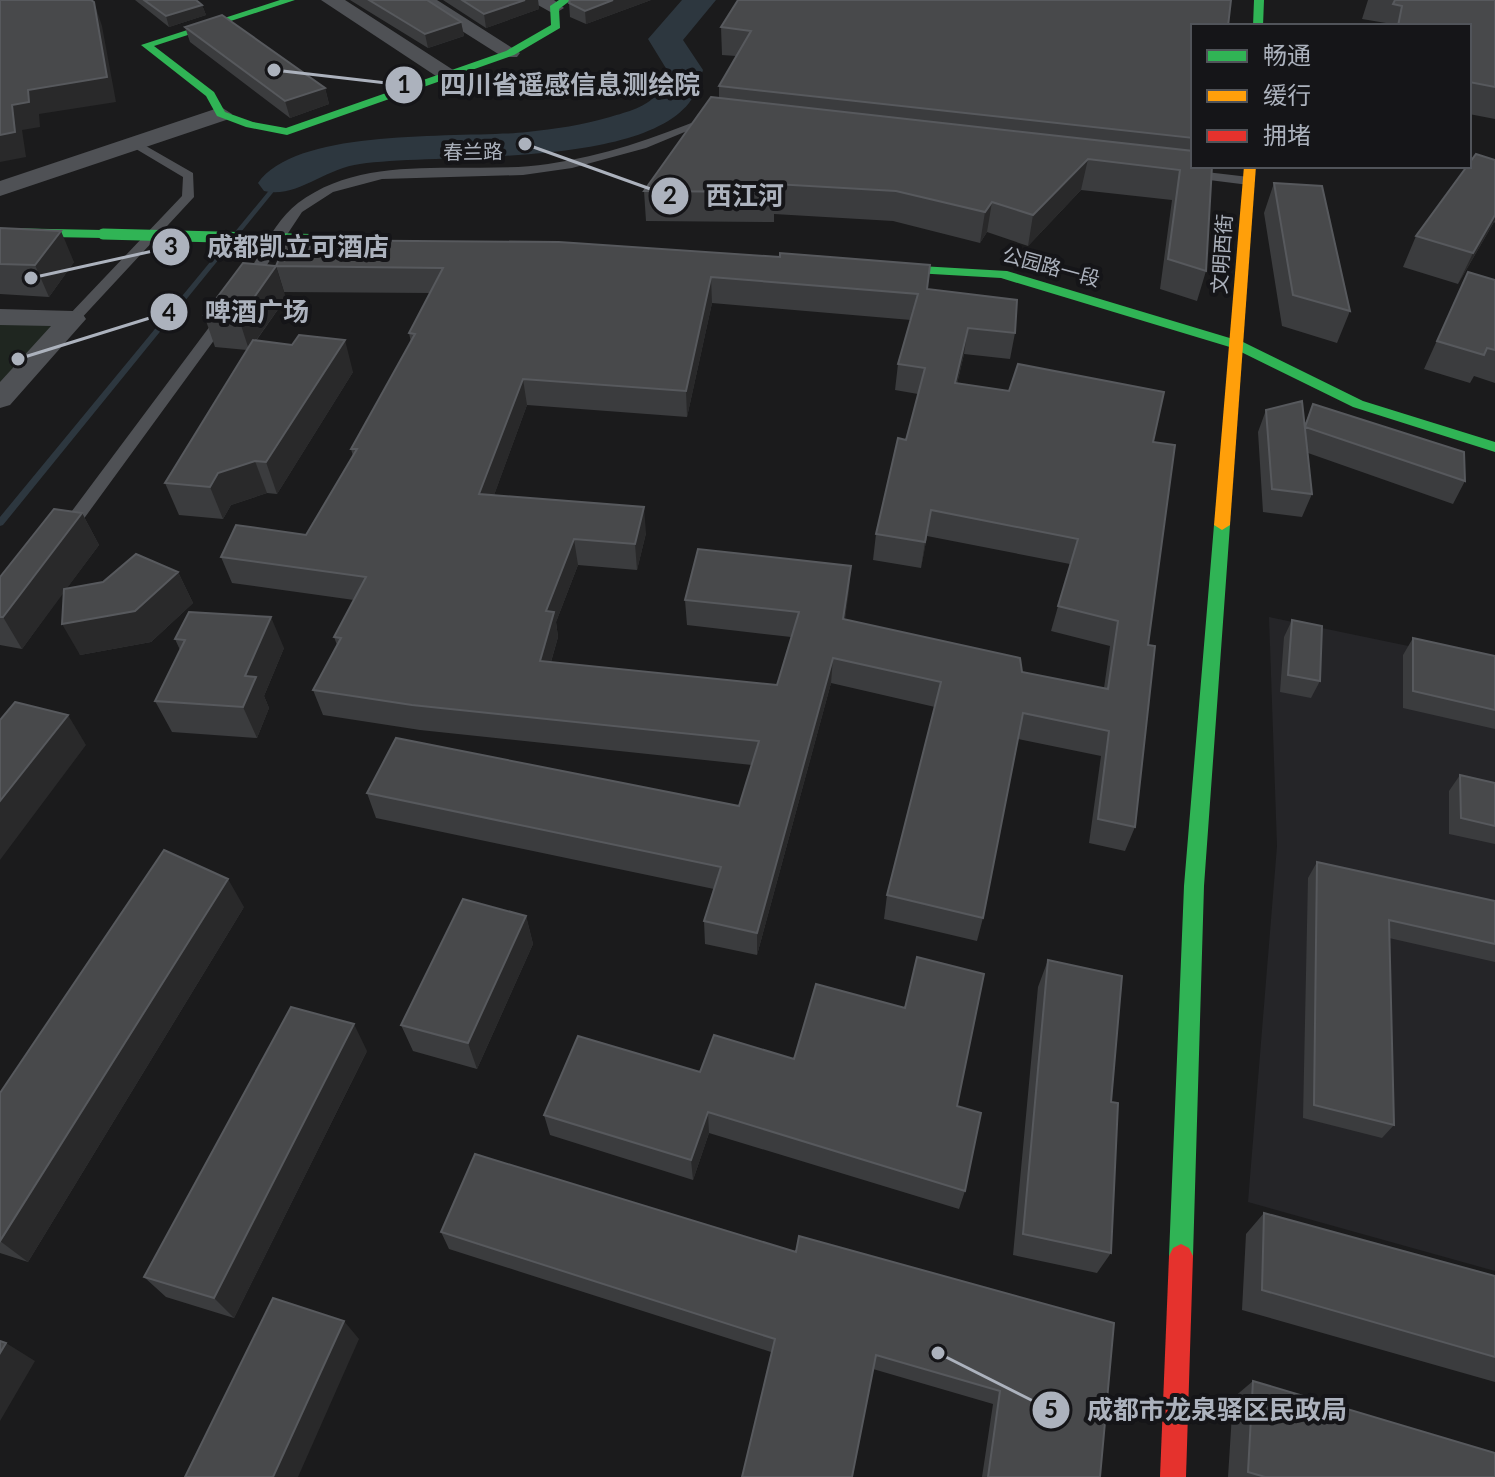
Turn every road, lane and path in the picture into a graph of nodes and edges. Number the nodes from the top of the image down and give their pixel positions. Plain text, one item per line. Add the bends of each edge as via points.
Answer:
1 (290, 0) edge
2 (331, 0) edge
3 (423, 0) edge
4 (1259, 0) edge
5 (553, 3) edge
6 (1258, 24) edge
7 (510, 53) junction
8 (450, 75) junction
9 (221, 114) junction
10 (726, 121) edge
11 (135, 144) junction
12 (1170, 172) edge
13 (1250, 173) edge
14 (0, 189) edge
15 (0, 232) edge
16 (338, 240) edge
17 (843, 265) edge
18 (240, 295) edge
19 (230, 307) edge
20 (0, 317) edge
21 (73, 319) junction
22 (1238, 345) junction
23 (0, 399) edge
24 (1495, 447) edge
25 (55, 547) edge
26 (1173, 1477) edge

1 - 9 street via 146,45 210,94
2 - 8 street
3 - 7 street
4 - 6 street
5 - 7 street via 556,26
7 - 8 street
8 - 9 street via 287,132
9 - 11 street
10 - 18 lane, 春兰路 via 710,119 639,149 524,171 392,173 346,181 301,205
11 - 14 street
11 - 21 lane via 189,176 188,197
12 - 13 lane
13 - 22 street, 文明西街
15 - 16 street, bridge
17 - 22 street, 公园路一段 via 1002,274
19 - 25 lane
20 - 21 street
21 - 23 street
22 - 24 street, 公园路一段 via 1358,404
22 - 26 street, 文明西街 via 1194,886

